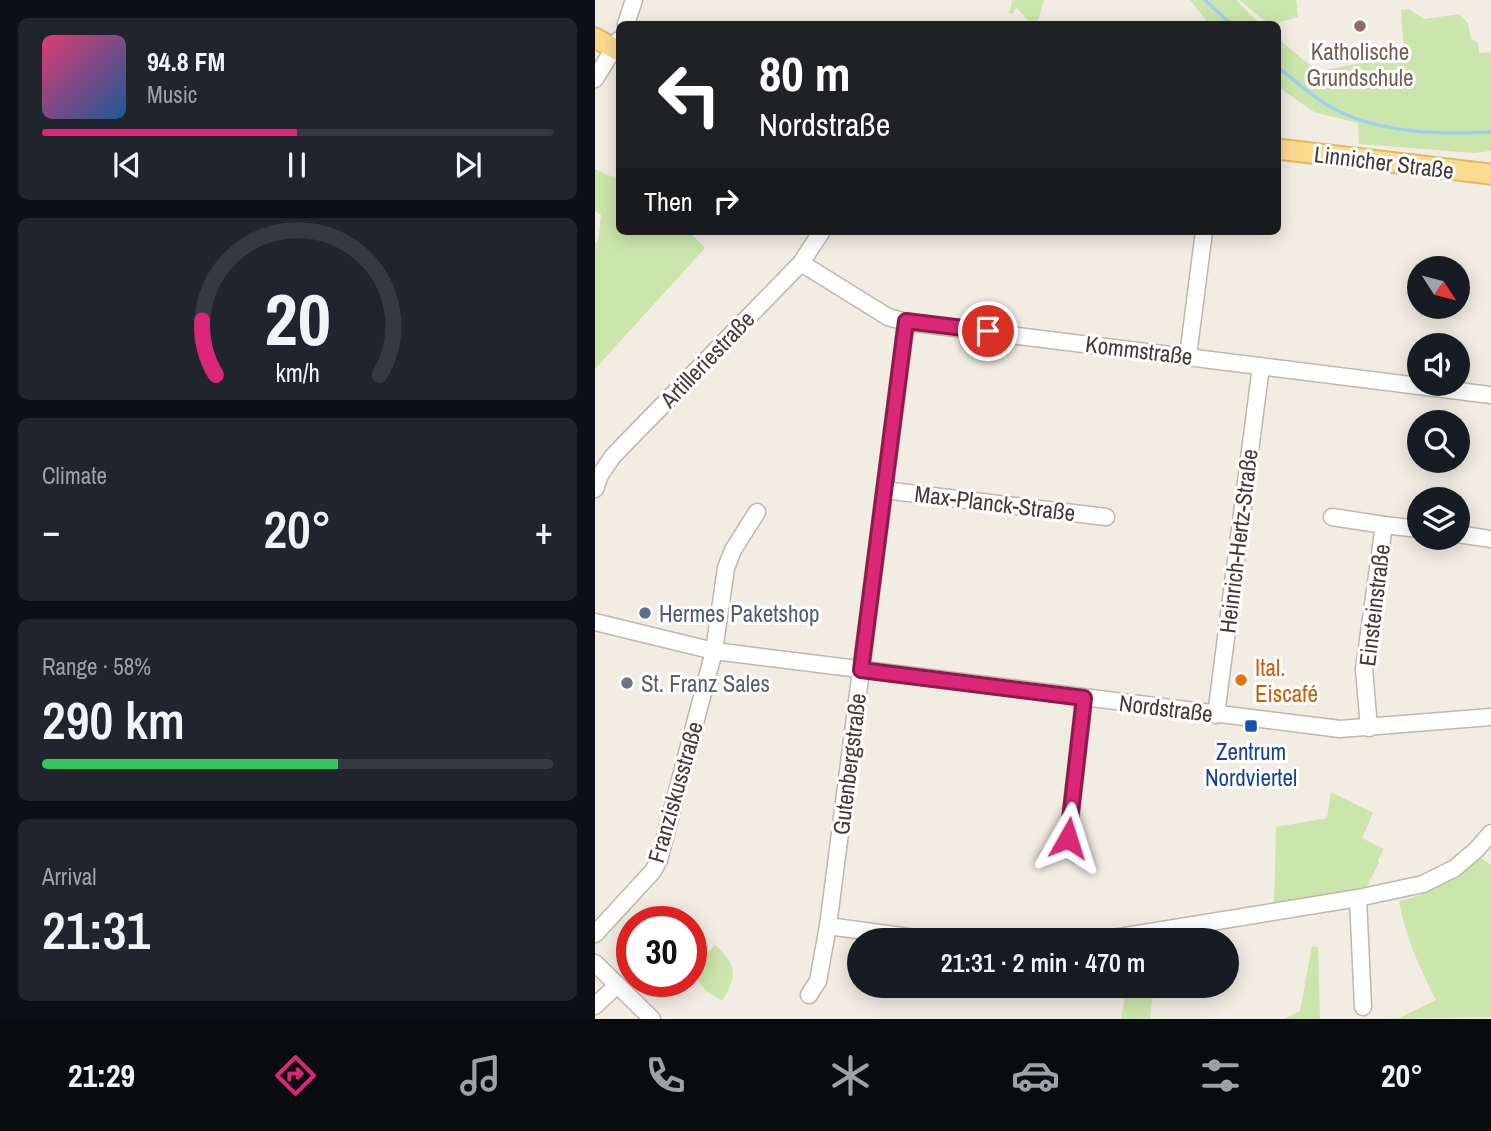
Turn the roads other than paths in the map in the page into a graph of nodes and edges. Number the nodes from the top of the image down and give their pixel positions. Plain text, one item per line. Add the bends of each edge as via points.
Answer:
1 (634, 0) edge
2 (627, 21) edge
3 (595, 38) edge
4 (616, 45) edge
5 (616, 49) edge
6 (595, 79) edge
7 (1281, 149) edge
8 (1491, 174) edge
9 (819, 235) edge
10 (1203, 235) edge
11 (801, 263) junction
12 (906, 321) junction
13 (1188, 356) junction
14 (1261, 366) junction
15 (1491, 396) edge
16 (595, 489) edge
17 (884, 489) junction
18 (757, 512) dead end
19 (1106, 517) dead end
20 (1332, 517) dead end
21 (1384, 525) junction
22 (1407, 528) edge
23 (1470, 536) edge
24 (1491, 539) edge
25 (595, 622) edge
26 (714, 651) junction
27 (861, 670) junction
28 (1084, 698) junction
29 (1216, 715) junction
30 (1491, 717) edge
31 (1369, 728) junction
32 (1491, 833) edge
33 (1077, 855) dead end
34 (1358, 898) junction
35 (828, 926) junction
36 (1174, 928) edge
37 (847, 929) edge
38 (595, 934) edge
39 (595, 963) edge
40 (616, 984) edge
41 (616, 986) edge
42 (809, 995) dead end
43 (629, 997) edge
44 (595, 1006) edge
45 (1363, 1007) dead end
46 (652, 1019) edge

1 - 2 street
3 - 4 main road
5 - 6 street
7 - 8 main road, Linnicher Straße
9 - 11 street, Artilleriestraße
10 - 13 street
11 - 12 street, Kommstraße via 888,317
11 - 16 street, Artilleriestraße via 613,456
12 - 13 street, Kommstraße
12 - 17 street, Gutenbergstraße
13 - 14 street, Kommstraße
14 - 15 street, Kommstraße
14 - 29 street, Heinrich-Hertz-Straße
17 - 19 street, Max-Planck-Straße
17 - 27 street, Gutenbergstraße
18 - 26 street, Franziskusstraße via 726,568
20 - 21 street, Einsteinstraße
21 - 22 street, Einsteinstraße
21 - 31 street, Einsteinstraße via 1364,669
23 - 24 street
25 - 26 street, Nordstraße
26 - 27 street, Nordstraße
26 - 38 street, Franziskusstraße via 659,860
27 - 28 street, Nordstraße
27 - 35 street, Gutenbergstraße
28 - 29 street, Nordstraße
28 - 33 street via 1068,838
29 - 31 street, Nordstraße
30 - 31 street, Nordstraße
32 - 34 street via 1455,868 1423,884
34 - 36 street
34 - 45 street
35 - 37 street
35 - 42 street, Gutenbergstraße via 818,981
39 - 40 street
41 - 44 street
43 - 46 street

